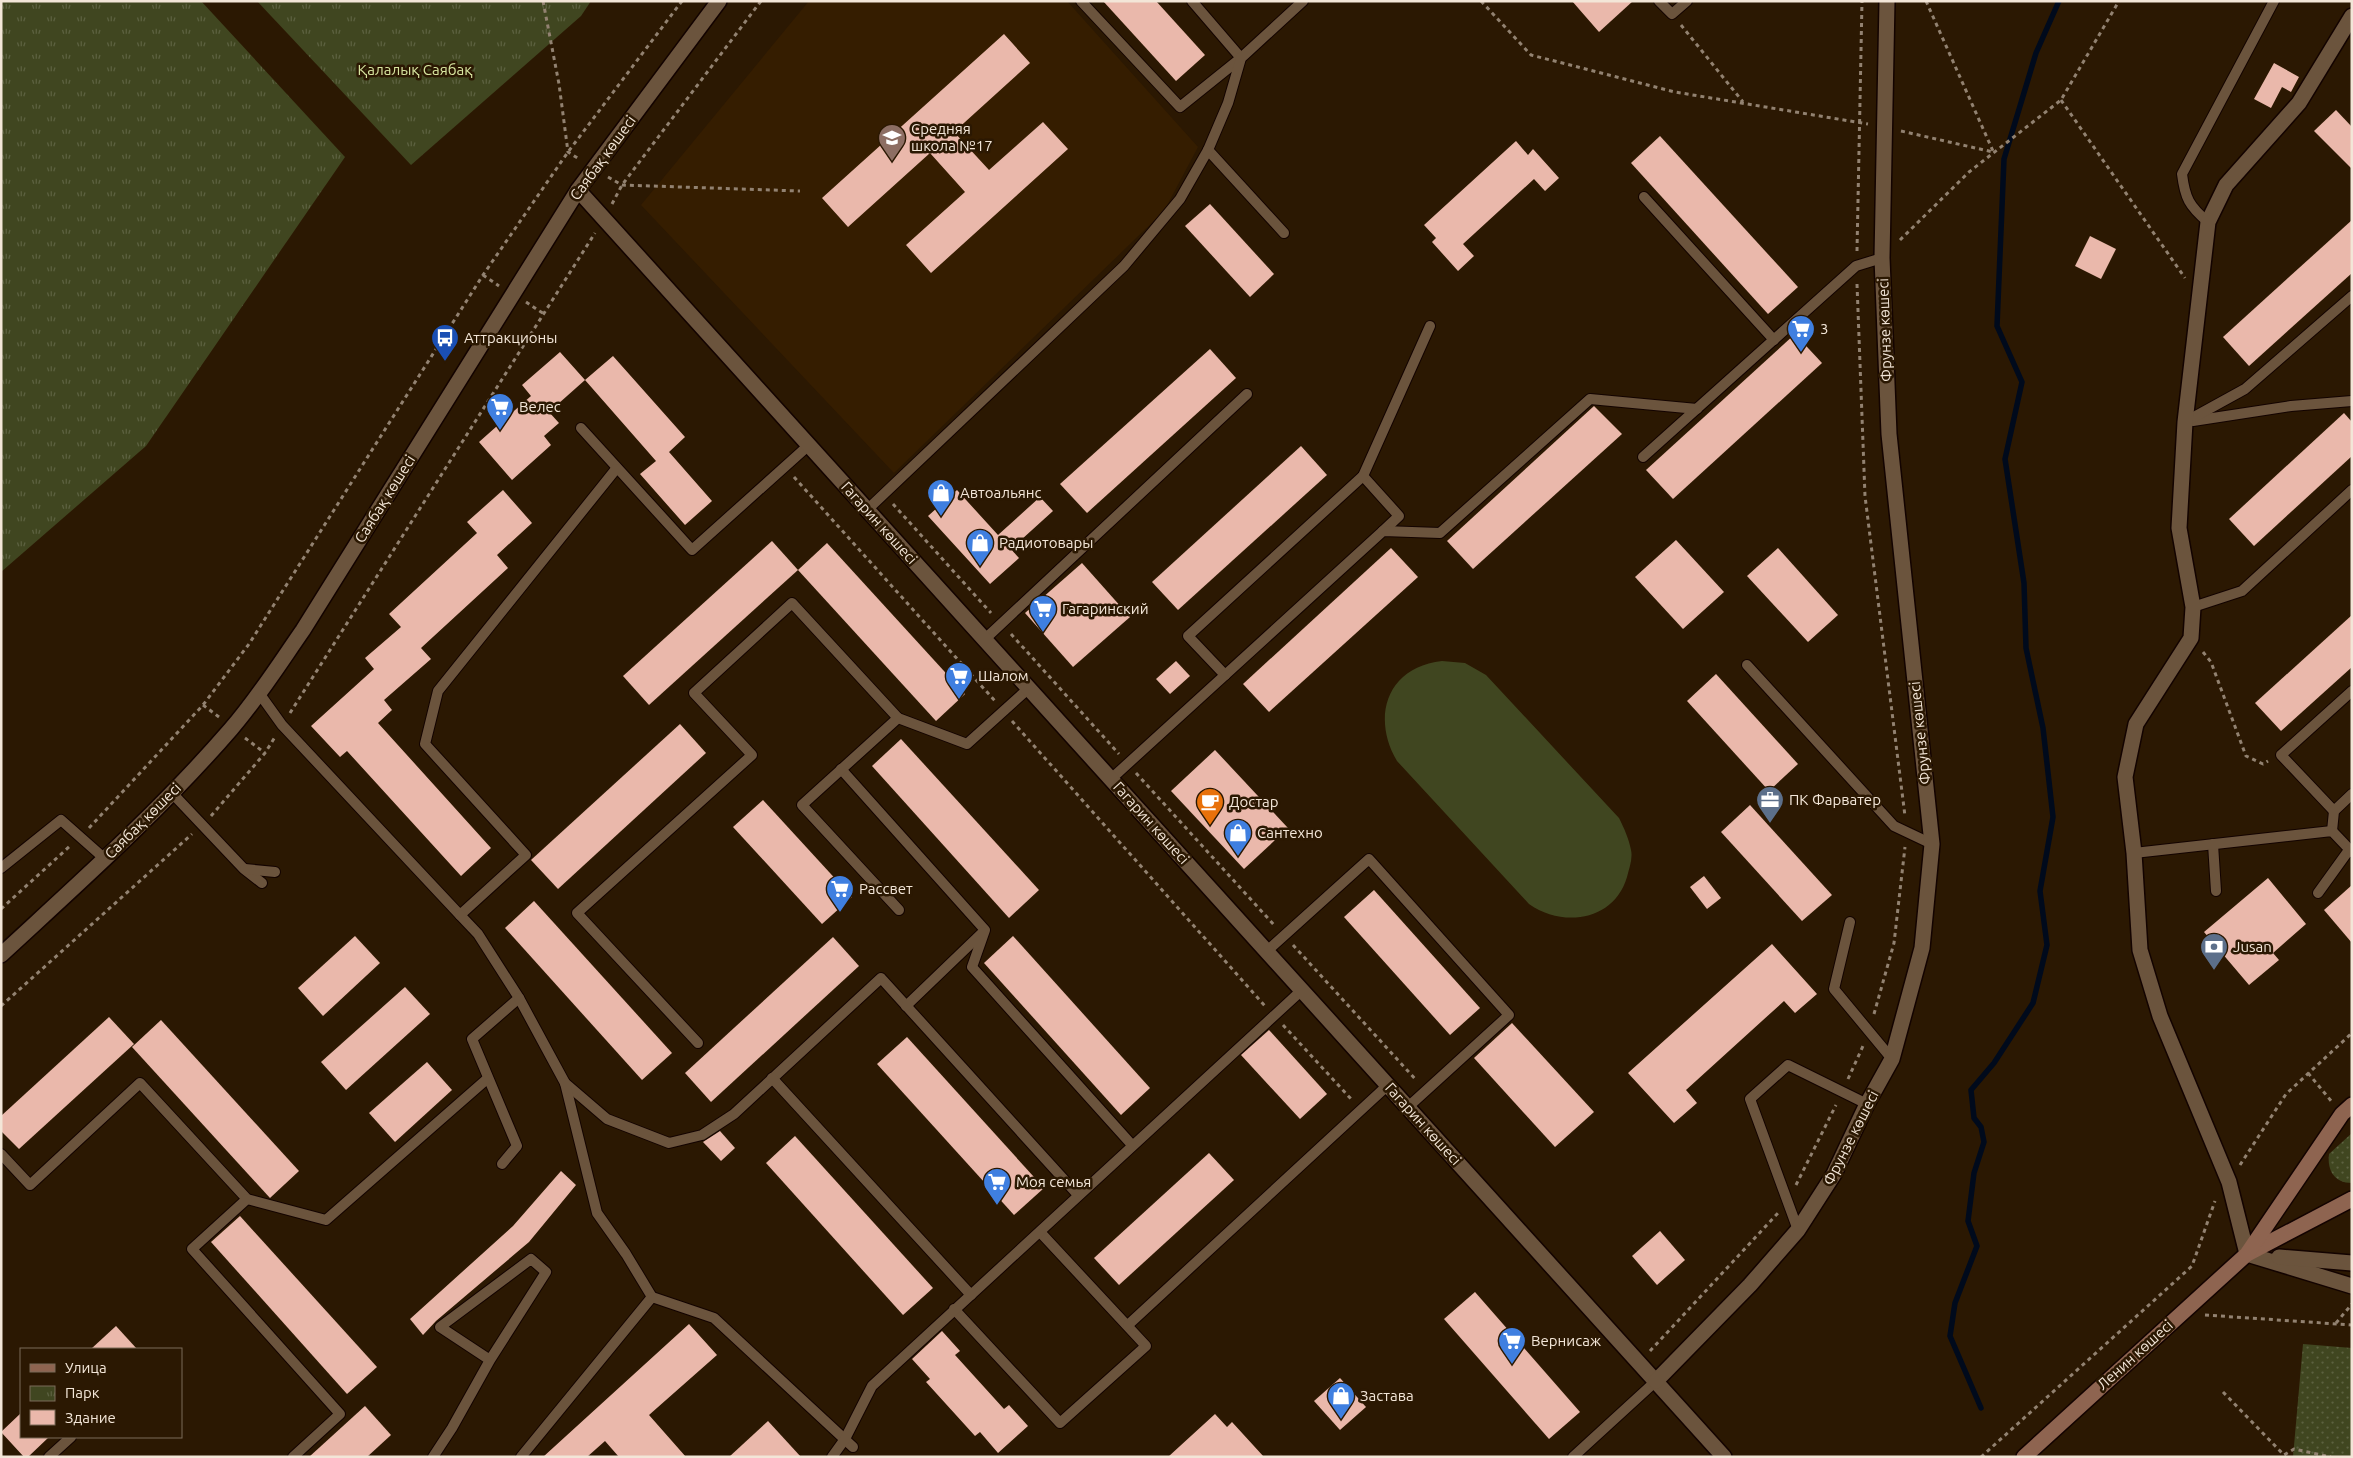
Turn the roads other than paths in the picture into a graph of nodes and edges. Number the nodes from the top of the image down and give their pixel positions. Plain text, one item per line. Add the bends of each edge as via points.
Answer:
1 (719, 1) edge
2 (1081, 1) edge
3 (1192, 1) edge
4 (1303, 1) edge
5 (1660, 1) edge
6 (1687, 1) edge
7 (1887, 1) edge
8 (2274, 1) edge
9 (2352, 16) edge
10 (1241, 58) junction
11 (1208, 150) junction
12 (578, 190) junction
13 (1644, 197) dead end
14 (2208, 222) junction
15 (1284, 233) dead end
16 (1882, 258) junction
17 (2352, 296) edge
18 (1430, 326) dead end
19 (1774, 340) junction
20 (1247, 394) dead end
21 (2352, 401) edge
22 (1697, 409) junction
23 (2185, 422) junction
24 (581, 428) dead end
25 (809, 445) junction
26 (1643, 457) dead end
27 (616, 469) junction
28 (1363, 476) junction
29 (2352, 490) edge
30 (868, 510) junction
31 (1383, 531) junction
32 (2193, 607) junction
33 (985, 640) junction
34 (1747, 665) dead end
35 (1225, 675) junction
36 (1029, 688) junction
37 (2352, 691) edge
38 (259, 693) junction
39 (898, 718) junction
40 (841, 769) junction
41 (1111, 779) junction
42 (172, 793) junction
43 (2352, 794) edge
44 (2334, 811) junction
45 (2332, 831) junction
46 (1932, 844) junction
47 (2213, 844) junction
48 (2351, 851) edge
49 (2134, 853) junction
50 (106, 859) junction
51 (1, 868) edge
52 (244, 869) junction
53 (275, 872) dead end
54 (262, 883) dead end
55 (2216, 892) dead end
56 (2318, 893) dead end
57 (899, 910) dead end
58 (460, 915) junction
59 (1850, 922) dead end
60 (985, 930) junction
61 (1267, 951) junction
62 (1, 955) edge
63 (1302, 990) junction
64 (519, 998) junction
65 (906, 1006) junction
66 (698, 1043) dead end
67 (1892, 1059) junction
68 (772, 1078) junction
69 (487, 1079) junction
70 (565, 1083) junction
71 (1388, 1085) junction
72 (1867, 1104) junction
73 (1408, 1108) junction
74 (2347, 1109) edge
75 (1132, 1145) junction
76 (1, 1154) edge
77 (502, 1164) dead end
78 (1078, 1195) junction
79 (247, 1199) junction
80 (2352, 1199) edge
81 (1798, 1230) junction
82 (1040, 1232) junction
83 (2247, 1254) junction
84 (2352, 1263) edge
85 (2352, 1286) edge
86 (971, 1294) junction
87 (652, 1297) junction
88 (954, 1309) junction
89 (1128, 1326) junction
90 (490, 1360) junction
91 (1656, 1382) junction
92 (70, 1438) edge
93 (845, 1439) junction
94 (853, 1447) dead end
95 (49, 1457) edge
96 (293, 1457) edge
97 (432, 1457) edge
98 (521, 1457) edge
99 (832, 1457) edge
100 (1573, 1457) edge
101 (1724, 1457) edge
102 (2024, 1457) edge

1 - 12 street, Саябақ көшесі
2 - 10 lane via 1180,107
3 - 10 lane
4 - 10 lane
5 - 6 lane via 1672,14
7 - 16 street, Фрунзе көшесі
8 - 14 lane via 2182,174 2184,192 2192,208
9 - 14 street via 2299,103 2226,185
10 - 11 lane via 1228,103
11 - 15 lane
11 - 30 lane via 1180,199 1124,266
12 - 25 street, Гагарин көшесі
12 - 38 street, Саябақ көшесі via 303,630
13 - 19 lane
14 - 23 street
16 - 19 lane via 1856,266
16 - 46 street, Фрунзе көшесі via 1889,434
17 - 23 lane via 2246,389
18 - 28 lane
19 - 22 lane
20 - 33 lane
21 - 23 lane via 2291,406
22 - 26 lane
22 - 31 lane via 1590,398 1440,533
23 - 32 street via 2179,528
24 - 27 lane
25 - 27 lane via 692,550
25 - 30 street, Гагарин көшесі
27 - 58 lane via 438,691 425,744 526,855
28 - 31 lane via 1399,516
28 - 35 lane via 1188,636
29 - 32 lane via 2242,591
30 - 33 street, Гагарин көшесі
31 - 35 lane
32 - 49 street via 2191,638 2136,724 2125,777
33 - 36 street, Гагарин көшесі
34 - 46 lane via 1894,826
35 - 41 lane
36 - 39 lane via 967,744
36 - 41 street, Гагарин көшесі
37 - 44 lane via 2281,755
38 - 42 street, Саябақ көшесі via 232,728
38 - 58 lane via 282,725
39 - 40 lane
39 - 66 lane via 792,603 694,693 752,755 577,913
40 - 57 lane via 802,804
40 - 60 lane
41 - 61 street, Гагарин көшесі
42 - 50 street, Саябақ көшесі
42 - 52 lane
43 - 44 lane
44 - 45 lane
45 - 47 lane
45 - 48 lane
46 - 67 street, Фрунзе көшесі via 1922,948
47 - 49 lane
47 - 55 lane
48 - 56 lane
49 - 83 street via 2140,950 2160,1016 2228,1182
50 - 51 lane via 62,820
50 - 62 street, Саябақ көшесі
52 - 53 lane
52 - 54 lane
58 - 64 lane via 478,934
59 - 67 lane via 1834,989
60 - 65 lane
60 - 75 lane via 972,967
61 - 63 street, Гагарин көшесі
61 - 73 lane via 1369,859 1509,1015
63 - 71 street, Гагарин көшесі
63 - 75 lane
64 - 69 lane via 472,1039
64 - 70 lane
65 - 68 lane via 881,978
65 - 78 lane
67 - 72 street, Фрунзе көшесі
68 - 70 lane via 734,1114 702,1135 669,1143 607,1119
68 - 86 lane
69 - 77 lane via 517,1146
69 - 79 lane via 326,1220
70 - 87 lane via 597,1213
71 - 73 street, Гагарин көшесі
71 - 89 lane
72 - 81 street, Фрунзе көшесі via 1834,1174
72 - 81 lane via 1788,1065 1750,1099
73 - 91 street, Гагарин көшесі
74 - 83 main road, Ленин көшесі
75 - 78 lane
76 - 79 lane via 30,1185 140,1083
78 - 82 lane
79 - 96 lane via 192,1249 340,1414
80 - 83 main road, Ленин көшесі
81 - 91 street, Фрунзе көшесі
82 - 86 lane
82 - 89 lane
83 - 84 street
83 - 85 street
83 - 102 main road, Ленин көшесі
86 - 88 lane
87 - 93 lane via 714,1318
87 - 98 lane
88 - 89 lane via 1060,1423 1146,1346
88 - 93 lane via 872,1386
90 - 90 lane via 546,1272 531,1259 440,1327
90 - 97 lane
91 - 100 lane
91 - 101 street, Гагарин көшесі
92 - 95 lane
93 - 94 lane
93 - 99 lane

